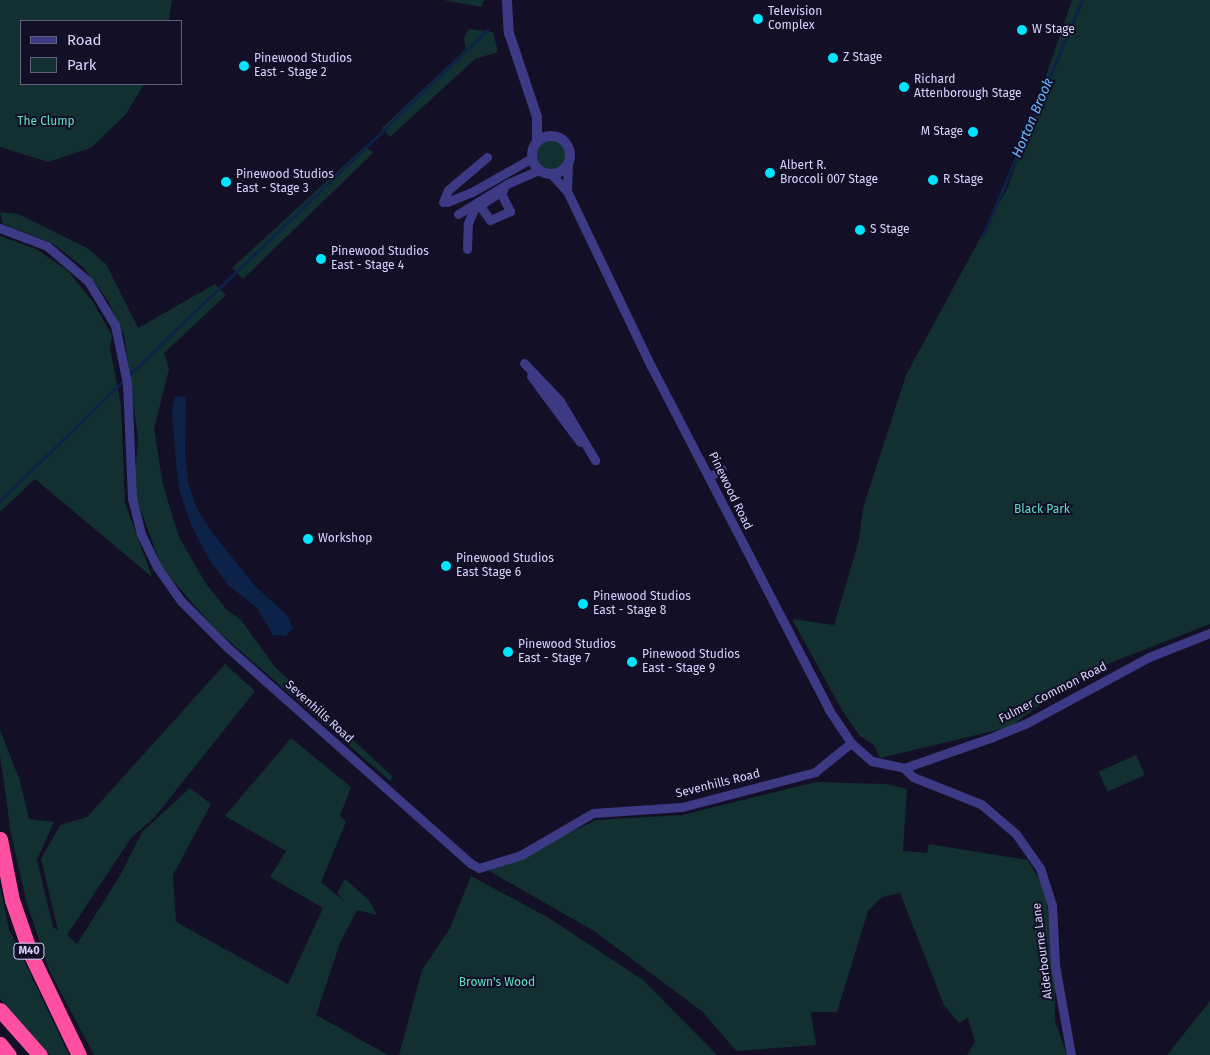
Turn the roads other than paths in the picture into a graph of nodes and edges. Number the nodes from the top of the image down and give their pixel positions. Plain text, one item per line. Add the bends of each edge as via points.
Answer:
1 (507, 0) edge
2 (536, 117) junction
3 (555, 136) junction
4 (537, 142) junction
5 (487, 157) dead end
6 (532, 158) junction
7 (568, 164) junction
8 (539, 170) junction
9 (551, 174) junction
10 (507, 184) junction
11 (567, 191) junction
12 (501, 193) junction
13 (480, 206) junction
14 (458, 214) dead end
15 (0, 228) edge
16 (468, 249) dead end
17 (524, 363) joint
18 (722, 469) dead end
19 (710, 477) junction
20 (1210, 633) edge
21 (851, 743) junction
22 (904, 768) junction
23 (0, 839) edge
24 (0, 1010) edge
25 (0, 1044) edge
26 (10, 1055) edge
27 (40, 1055) edge
28 (79, 1055) edge
29 (1071, 1055) edge

1 - 2 street via 508,33
2 - 3 street
2 - 4 street
3 - 4 street
3 - 7 street via 568,146
4 - 6 street
5 - 6 street via 448,190 445,202 472,192
6 - 8 street
7 - 9 street
7 - 11 street, Pinewood Road
8 - 9 street
8 - 10 street
9 - 11 street, Pinewood Road
10 - 12 street
10 - 14 street
11 - 19 street, Pinewood Road via 646,358
12 - 13 street
12 - 13 street via 510,210 490,220
13 - 16 street via 474,209 468,223
15 - 21 street, Sevenhills Road via 47,246 88,281 115,325 127,382 132,498 141,534 157,567 181,601 227,647 479,868 521,855 593,813 682,807 815,772
17 - 17 street via 564,407 595,460 556,414
18 - 19 street
19 - 21 street, Pinewood Road via 829,710
20 - 22 street, Fulmer Common Road via 1149,657 1024,724
21 - 22 street, Pinewood Road via 872,761
22 - 29 street, Alderbourne Lane via 913,776 981,804 1016,834 1040,868 1052,905 1055,965
23 - 28 highway, M40 via 12,900 31,955
24 - 27 highway
25 - 26 highway

